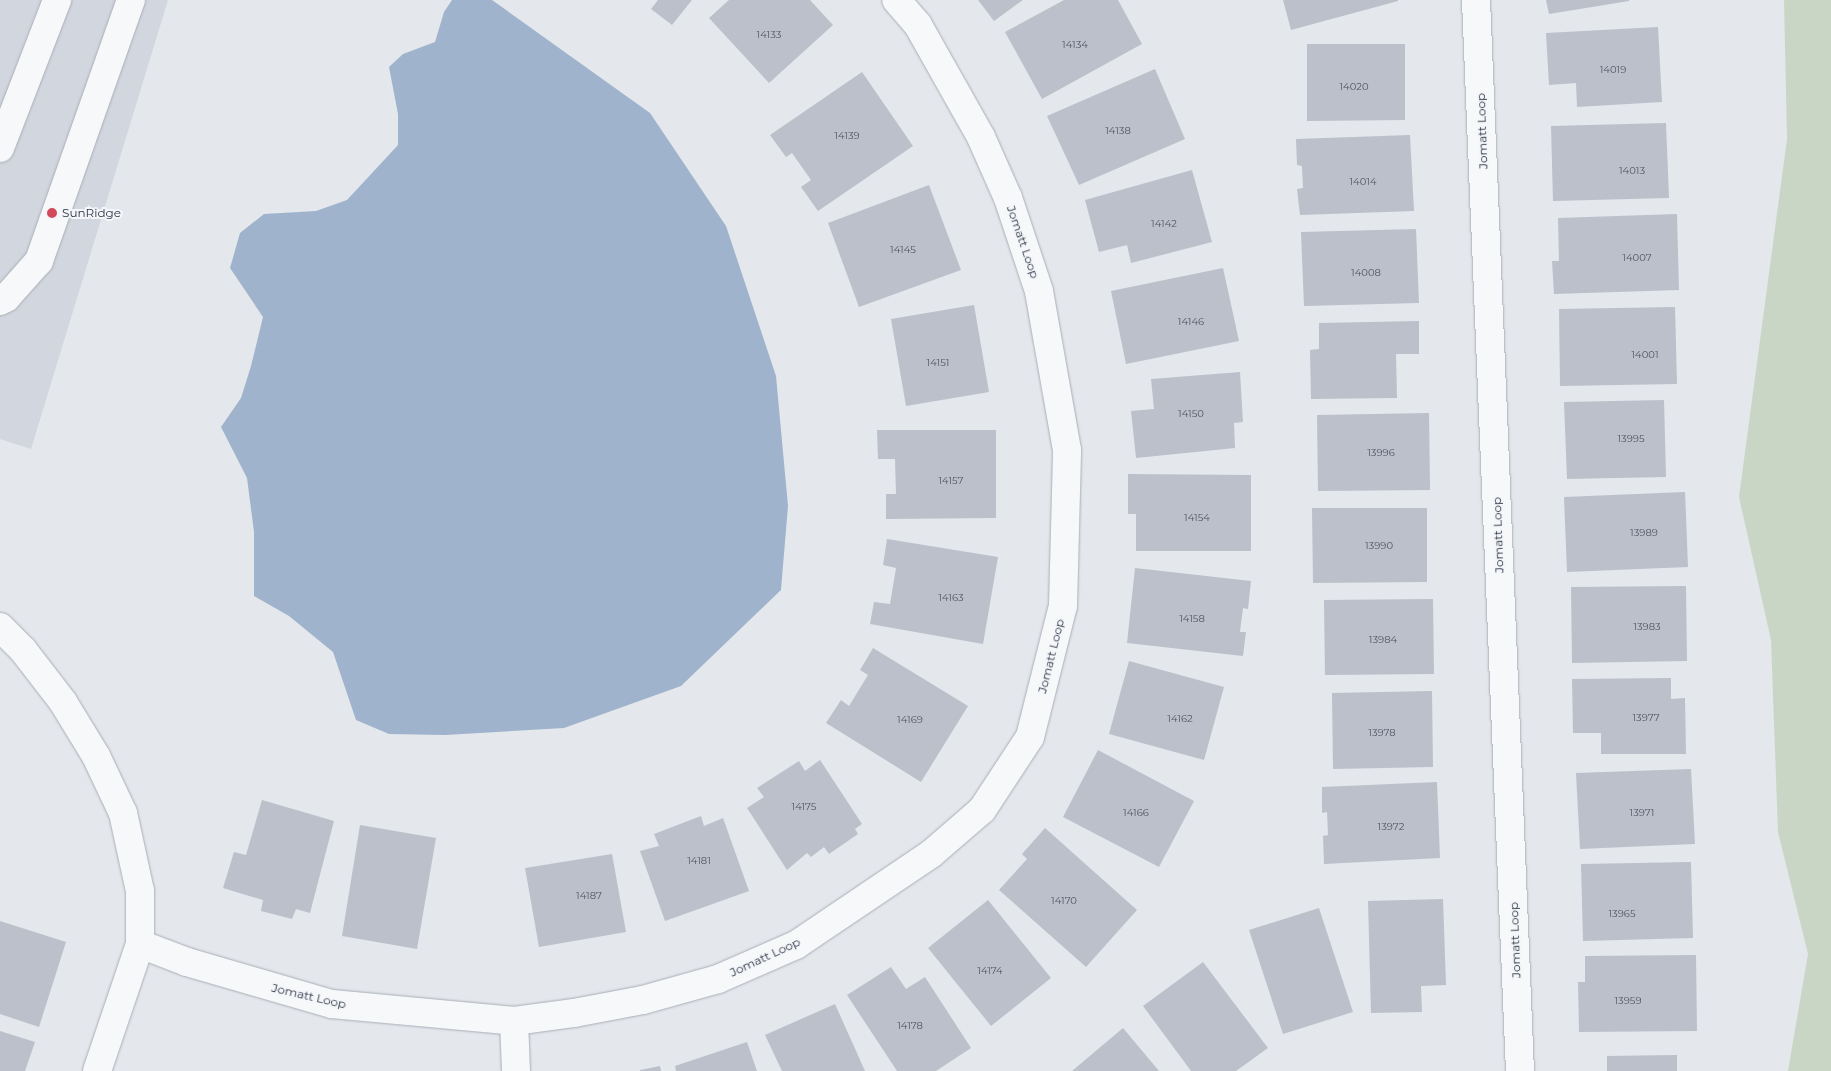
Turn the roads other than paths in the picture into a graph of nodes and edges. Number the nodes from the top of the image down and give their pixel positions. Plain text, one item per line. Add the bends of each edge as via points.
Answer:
1 (57, 0) edge
2 (130, 0) edge
3 (896, 0) edge
4 (1476, 0) edge
5 (0, 148) edge
6 (0, 301) edge
7 (0, 627) edge
8 (140, 944) junction
9 (514, 1021) junction
10 (97, 1071) edge
11 (516, 1071) edge
12 (1520, 1071) edge

1 - 5 street
2 - 6 street via 40,261
3 - 9 street, Jomatt Loop via 918,26 982,137 1008,198 1039,291 1067,450 1064,606 1030,737 982,810 931,854 796,945 718,979 643,1000
4 - 12 street, Jomatt Loop
7 - 8 street via 23,650 63,702 96,756 123,813 140,891
8 - 9 street, Jomatt Loop via 187,962 332,1004
8 - 10 street
9 - 11 street

